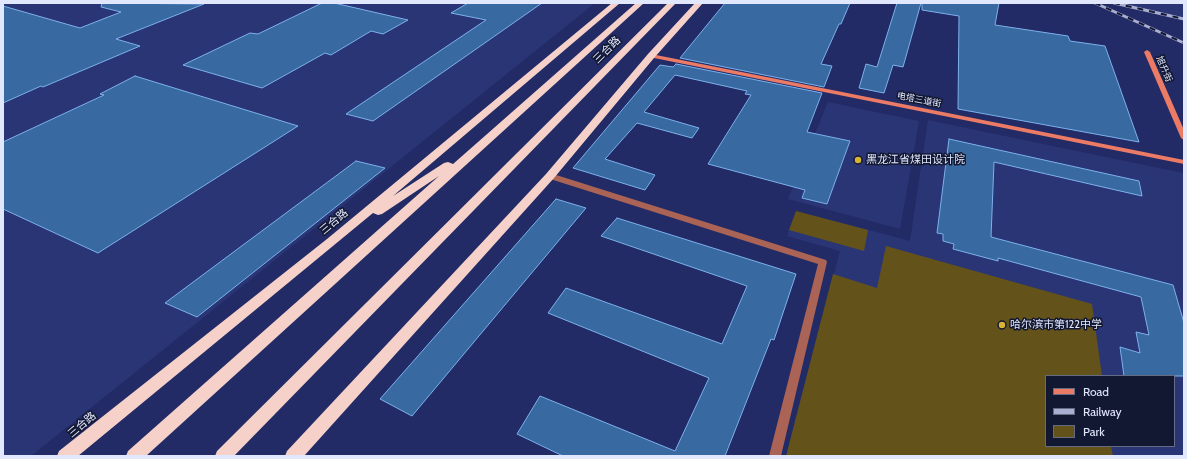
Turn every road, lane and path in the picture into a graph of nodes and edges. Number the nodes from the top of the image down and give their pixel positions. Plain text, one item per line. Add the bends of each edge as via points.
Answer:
1 (616, 3) edge
2 (640, 3) edge
3 (672, 3) edge
4 (699, 3) edge
5 (1147, 52) dead end
6 (651, 56) junction
7 (1184, 138) edge
8 (481, 144) junction
9 (1184, 162) edge
10 (550, 176) junction
11 (331, 242) junction
12 (64, 456) edge
13 (134, 456) edge
14 (223, 456) edge
15 (293, 456) edge
16 (774, 456) edge

1 - 11 highway, 三合路
2 - 8 highway
3 - 14 highway, 三合路
4 - 6 highway
5 - 7 street, 旭升街
6 - 9 street, 电塔三道街
6 - 10 highway
8 - 11 highway
8 - 13 highway
10 - 15 highway
10 - 16 street via 823,262
11 - 12 highway, 三合路

